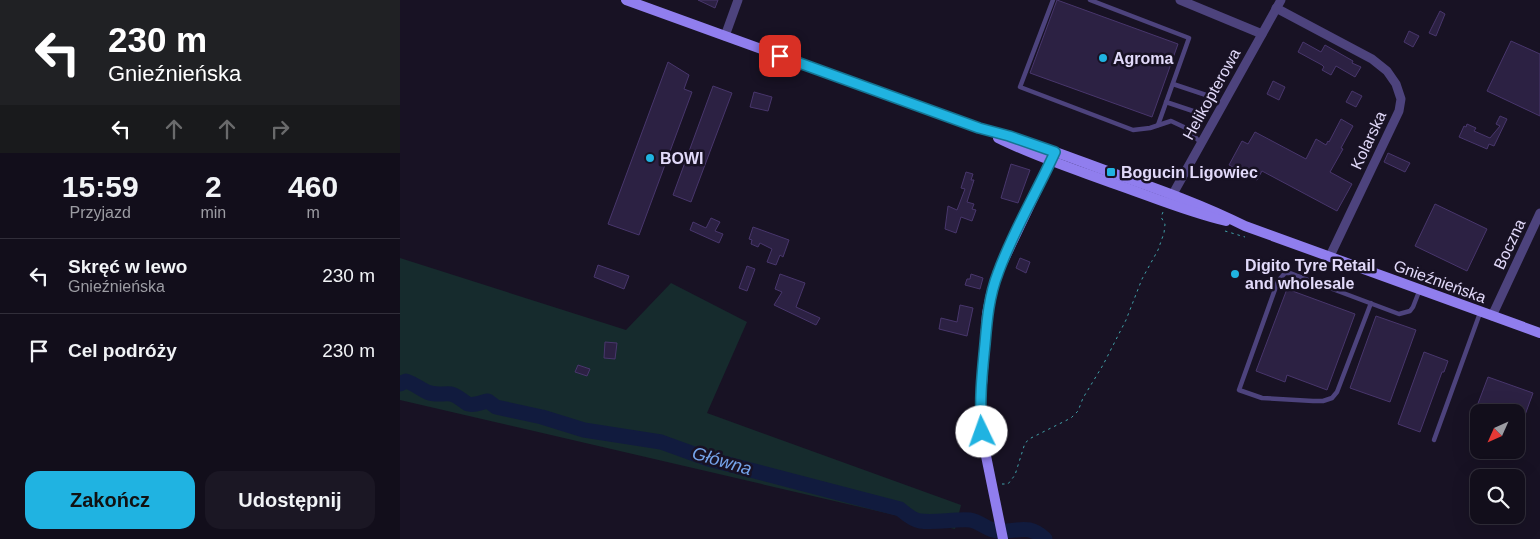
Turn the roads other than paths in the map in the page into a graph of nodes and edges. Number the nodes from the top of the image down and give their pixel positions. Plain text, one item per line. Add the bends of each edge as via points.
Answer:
1 (626, 0) edge
2 (738, 0) edge
3 (1053, 0) edge
4 (1090, 0) edge
5 (1180, 0) edge
6 (1279, 4) edge
7 (1262, 34) junction
8 (725, 36) junction
9 (1173, 84) junction
10 (1210, 96) dead end
11 (1166, 102) junction
12 (1202, 114) dead end
13 (1158, 125) junction
14 (1202, 143) junction
15 (1053, 156) junction
16 (1171, 199) junction
17 (1540, 213) edge
18 (1330, 256) junction
19 (1420, 289) junction
20 (1371, 303) junction
21 (1481, 311) junction
22 (1492, 316) junction
23 (1540, 333) edge
24 (1434, 440) dead end
25 (1003, 539) edge

1 - 8 main road, Gnieźnieńska
2 - 8 street
3 - 13 lane via 1020,87 1133,130
4 - 9 lane via 1189,38
5 - 7 street
6 - 7 street, Helikopterowa
6 - 18 street, Kolarska via 1372,58 1388,71 1401,99 1399,110
7 - 14 street, Helikopterowa
8 - 15 main road, Gnieźnieńska via 1009,136
9 - 10 lane
9 - 11 lane
11 - 12 lane
11 - 13 lane
13 - 14 lane via 1172,121 1186,128
14 - 16 street, Helikopterowa
15 - 16 main road, Gnieźnieńska
15 - 25 main road via 998,272 987,314 980,414
16 - 18 main road, Gnieźnieńska via 1203,215
17 - 22 street, Boczna
18 - 19 main road, Gnieźnieńska
19 - 20 lane via 1413,307 1405,313 1399,314
19 - 21 main road, Gnieźnieńska
20 - 20 lane via 1332,398 1323,401 1262,398 1239,390 1278,281 1285,273
21 - 22 main road, Gnieźnieńska
21 - 24 lane
22 - 23 main road, Gnieźnieńska

